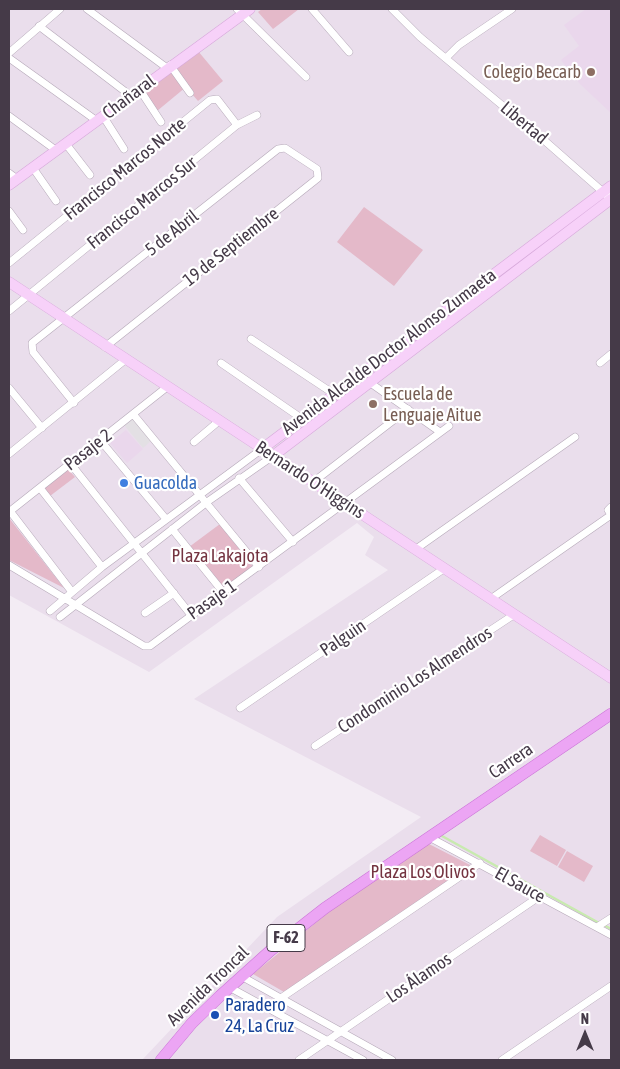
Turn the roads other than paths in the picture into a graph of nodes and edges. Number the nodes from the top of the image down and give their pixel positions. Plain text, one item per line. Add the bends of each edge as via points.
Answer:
1 (60, 9) edge
2 (87, 9) edge
3 (312, 9) edge
4 (392, 9) edge
5 (512, 9) edge
6 (243, 11) edge
7 (40, 26) junction
8 (349, 52) dead end
9 (9, 53) edge
10 (9, 58) edge
11 (446, 58) junction
12 (168, 67) junction
13 (306, 77) dead end
14 (140, 90) junction
15 (190, 93) dead end
16 (131, 96) junction
17 (257, 115) dead end
18 (9, 116) edge
19 (100, 119) junction
20 (161, 122) dead end
21 (237, 125) junction
22 (66, 144) junction
23 (124, 148) dead end
24 (282, 148) joint
25 (57, 151) junction
26 (33, 168) junction
27 (90, 176) dead end
28 (12, 179) edge
29 (609, 193) edge
30 (56, 201) dead end
31 (9, 211) edge
32 (23, 230) dead end
33 (9, 263) edge
34 (9, 282) edge
35 (28, 295) junction
36 (9, 311) edge
37 (64, 319) junction
38 (251, 339) dead end
39 (105, 347) junction
40 (611, 354) edge
41 (125, 360) junction
42 (221, 363) dead end
43 (600, 363) dead end
44 (369, 382) junction
45 (167, 387) junction
46 (9, 388) edge
47 (334, 394) junction
48 (74, 403) junction
49 (408, 409) junction
50 (133, 414) junction
51 (301, 418) junction
52 (219, 420) junction
53 (449, 426) dead end
54 (42, 428) junction
55 (440, 432) junction
56 (576, 437) dead end
57 (100, 440) junction
58 (194, 442) dead end
59 (262, 449) junction
60 (9, 454) edge
61 (273, 456) junction
62 (70, 463) junction
63 (239, 478) junction
64 (312, 483) junction
65 (40, 488) junction
66 (199, 494) junction
67 (208, 502) junction
68 (346, 504) junction
69 (611, 507) edge
70 (9, 511) edge
71 (611, 515) edge
72 (166, 519) junction
73 (172, 529) junction
74 (293, 542) junction
75 (135, 544) junction
76 (416, 549) junction
77 (142, 553) junction
78 (9, 565) edge
79 (102, 567) junction
80 (260, 567) junction
81 (446, 568) junction
82 (72, 592) junction
83 (224, 592) junction
84 (174, 593) junction
85 (64, 597) junction
86 (492, 598) junction
87 (74, 605) junction
88 (50, 611) dead end
89 (145, 613) dead end
90 (515, 614) junction
91 (191, 616) junction
92 (60, 617) dead end
93 (611, 678) edge
94 (240, 708) dead end
95 (611, 714) edge
96 (315, 746) dead end
97 (430, 836) junction
98 (480, 863) junction
99 (540, 896) junction
100 (611, 918) edge
101 (597, 927) junction
102 (611, 935) edge
103 (241, 976) junction
104 (611, 986) edge
105 (229, 987) junction
106 (281, 998) junction
107 (341, 1032) junction
108 (327, 1041) junction
109 (161, 1060) edge
110 (299, 1060) edge
111 (363, 1060) edge
112 (392, 1060) edge
113 (502, 1060) edge

1 - 7 street
2 - 12 street
3 - 8 street
4 - 11 street, Libertad
5 - 11 street via 459,45
6 - 12 street, Chañaral
6 - 13 street
7 - 9 street
7 - 16 street
10 - 19 street
11 - 29 street, Libertad
12 - 14 street, Chañaral
12 - 15 street
14 - 16 street, Chañaral
14 - 20 street
16 - 19 street, Chañaral
17 - 21 street, Francisco Marcos Sur
18 - 25 street
19 - 22 street, Chañaral
19 - 23 street
21 - 33 street, Francisco Marcos Norte via 217,99 210,100
21 - 35 street, Francisco Marcos Sur
22 - 25 street, Chañaral
22 - 27 street
24 - 37 street, 5 de Abril
24 - 39 street, 19 de Septiembre via 316,169 318,178
25 - 26 street, Chañaral
26 - 28 street, Chañaral
26 - 30 street
29 - 44 street, Avenida Alcalde Doctor Alonso Zumaeta
29 - 47 street, Avenida Alcalde Doctor Alonso Zumaeta
31 - 32 street
34 - 35 street, Bernardo O'Higgins
35 - 36 street, Francisco Marcos Sur
35 - 37 street, Bernardo O'Higgins
37 - 39 street, Bernardo O'Higgins
37 - 48 street, 5 de Abril via 32,343 32,348
38 - 47 street
39 - 41 street, Bernardo O'Higgins
40 - 43 street
41 - 45 street, Bernardo O'Higgins
41 - 48 street
42 - 51 street
44 - 49 street
44 - 61 street, Avenida Alcalde Doctor Alonso Zumaeta
45 - 50 street, Pasaje 2
45 - 52 street, Bernardo O'Higgins
46 - 54 street
47 - 51 street, Avenida Alcalde Doctor Alonso Zumaeta
48 - 54 street
49 - 55 street
49 - 64 street
50 - 57 street, Pasaje 2
50 - 66 street
51 - 59 street, Avenida Alcalde Doctor Alonso Zumaeta
52 - 58 street
52 - 59 street, Bernardo O'Higgins
53 - 55 street, Pasaje 1
54 - 60 street
55 - 68 street, Pasaje 1
56 - 76 street
57 - 62 street, Pasaje 2
57 - 72 street
59 - 61 street, Bernardo O'Higgins
59 - 66 street, Avenida Alcalde Doctor Alonso Zumaeta
61 - 63 street, Avenida Alcalde Doctor Alonso Zumaeta
61 - 64 street, Bernardo O'Higgins
62 - 65 street, Pasaje 2
62 - 75 street
63 - 67 street, Avenida Alcalde Doctor Alonso Zumaeta
63 - 74 street
64 - 68 street, Bernardo O'Higgins
65 - 70 street, Pasaje 2
65 - 79 street
66 - 67 street
66 - 72 street, Avenida Alcalde Doctor Alonso Zumaeta
67 - 73 street, Avenida Alcalde Doctor Alonso Zumaeta
67 - 80 street
68 - 74 street, Pasaje 1
68 - 76 street, Bernardo O'Higgins
69 - 71 street via 608,510
70 - 82 street
71 - 86 street
72 - 75 street, Avenida Alcalde Doctor Alonso Zumaeta
73 - 77 street, Avenida Alcalde Doctor Alonso Zumaeta
73 - 83 street
74 - 80 street, Pasaje 1
75 - 77 street
75 - 79 street, Avenida Alcalde Doctor Alonso Zumaeta
76 - 81 street, Bernardo O'Higgins
77 - 84 street
77 - 87 street, Avenida Alcalde Doctor Alonso Zumaeta
78 - 85 street
79 - 82 street, Avenida Alcalde Doctor Alonso Zumaeta
80 - 83 street, Pasaje 1
81 - 86 street, Bernardo O'Higgins
81 - 94 street, Palguin
82 - 85 street, Avenida Alcalde Doctor Alonso Zumaeta
83 - 91 street, Pasaje 1
84 - 89 street
84 - 91 street
85 - 87 street
85 - 88 street, Avenida Alcalde Doctor Alonso Zumaeta
86 - 90 street, Bernardo O'Higgins
87 - 91 street, Pasaje 1 via 147,647
87 - 92 street, Avenida Alcalde Doctor Alonso Zumaeta
90 - 93 street, Bernardo O'Higgins
90 - 96 street, Condominio Los Almendros
95 - 97 main road, Carrera / F-62
97 - 98 street, El Sauce
97 - 103 main road, Avenida Troncal / F-62 via 324,908
98 - 99 street, El Sauce
98 - 106 street
99 - 101 street, El Sauce
99 - 107 street, Los Álamos
100 - 101 street
101 - 102 street, El Sauce
103 - 105 main road, Avenida Troncal / F-62
103 - 106 street
104 - 113 street
105 - 108 street
105 - 109 main road, Avenida Troncal / F-62 via 192,1023
106 - 107 street
107 - 108 street, Los Álamos
107 - 112 street
108 - 110 street, Los Álamos
108 - 111 street

